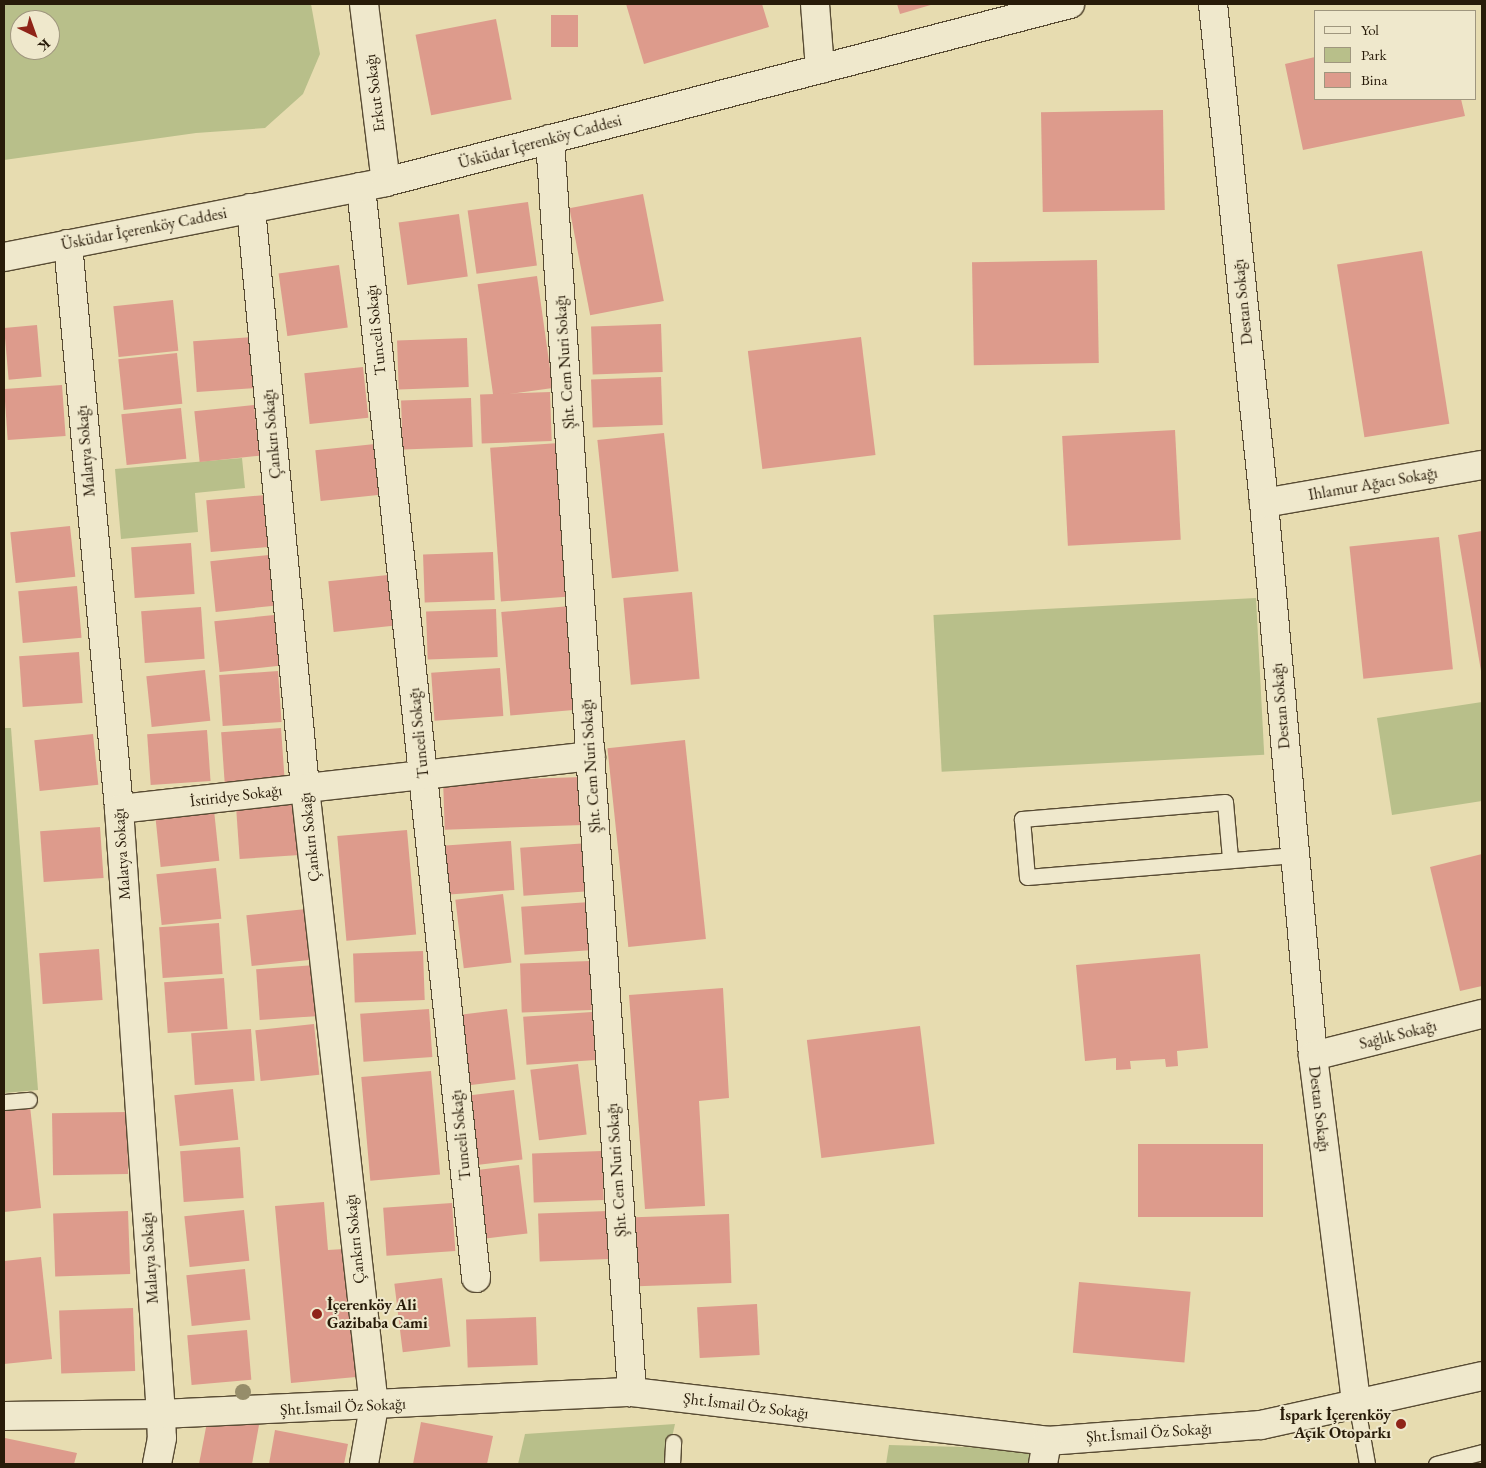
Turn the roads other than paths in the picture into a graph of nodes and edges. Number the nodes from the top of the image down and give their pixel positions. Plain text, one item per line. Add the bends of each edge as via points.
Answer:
1 (364, 4) edge
2 (815, 4) edge
3 (1070, 4) edge
4 (1213, 4) edge
5 (820, 69) junction
6 (550, 139) junction
7 (374, 185) junction
8 (251, 208) junction
9 (68, 244) junction
10 (4, 256) edge
11 (1482, 464) edge
12 (1264, 503) junction
13 (591, 756) junction
14 (423, 775) junction
15 (305, 788) junction
16 (119, 809) junction
17 (1294, 855) junction
18 (1230, 858) junction
19 (1482, 1014) edge
20 (1313, 1056) junction
21 (29, 1100) dead end
22 (4, 1102) edge
23 (476, 1278) dead end
24 (1482, 1376) edge
25 (632, 1392) junction
26 (374, 1406) junction
27 (1357, 1407) junction
28 (161, 1414) junction
29 (4, 1416) edge
30 (674, 1442) dead end
31 (1482, 1452) edge
32 (1045, 1453) edge
33 (157, 1464) edge
34 (364, 1464) edge
35 (672, 1464) edge
36 (1367, 1464) edge
37 (1436, 1464) edge

1 - 7 street, Erkut Sokağı
2 - 5 street
3 - 5 street, Üsküdar İçerenköy Caddesi
4 - 12 street, Destan Sokağı
5 - 6 street, Üsküdar İçerenköy Caddesi
6 - 7 street, Üsküdar İçerenköy Caddesi
6 - 13 street, Şht. Cem Nuri Sokağı
7 - 8 street, Üsküdar İçerenköy Caddesi
7 - 14 street, Tunceli Sokağı
8 - 9 street, Üsküdar İçerenköy Caddesi
8 - 15 street, Çankırı Sokağı
9 - 10 street, Üsküdar İçerenköy Caddesi
9 - 16 street, Malatya Sokağı
11 - 12 street, Ihlamur Ağacı Sokağı
12 - 17 street, Destan Sokağı
13 - 14 street, İstiridye Sokağı
13 - 25 street, Şht. Cem Nuri Sokağı
14 - 15 street, İstiridye Sokağı
14 - 23 street, Tunceli Sokağı
15 - 16 street, İstiridye Sokağı
15 - 26 street, Çankırı Sokağı
16 - 28 street, Malatya Sokağı
17 - 18 lane
17 - 20 street, Destan Sokağı
18 - 18 lane via 1027,877 1022,819 1225,802
19 - 20 street, Sağlık Sokağı
20 - 27 street, Destan Sokağı
21 - 22 lane
24 - 27 street, Şht.İsmail Öz Sokağı
25 - 26 street, Şht.İsmail Öz Sokağı
25 - 32 street, Şht.İsmail Öz Sokağı
26 - 28 street, Şht.İsmail Öz Sokağı
26 - 34 street, Çankırı Sokağı
27 - 32 street, Şht.İsmail Öz Sokağı via 1262,1425
27 - 36 lane
28 - 29 street, Şht.İsmail Öz Sokağı
28 - 33 street, Malatya Sokağı via 162,1438
30 - 35 lane
31 - 37 lane

